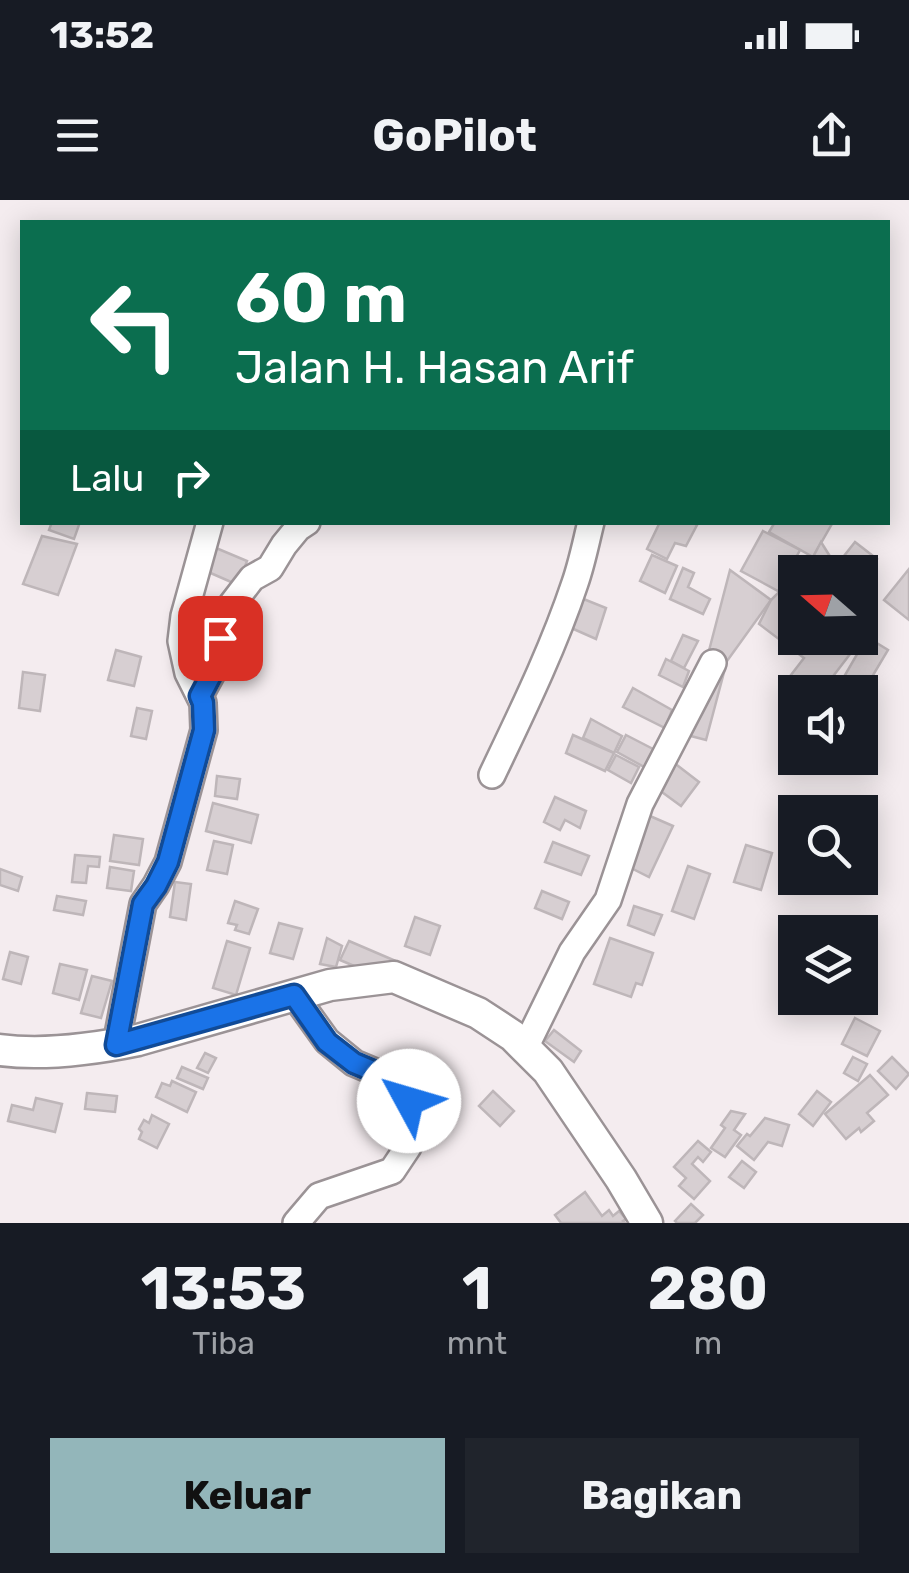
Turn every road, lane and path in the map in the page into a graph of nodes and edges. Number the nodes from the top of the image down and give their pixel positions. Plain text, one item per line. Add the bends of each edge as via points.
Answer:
1 (209, 525) edge
2 (303, 525) edge
3 (591, 525) edge
4 (714, 664) dead end
5 (200, 696) junction
6 (492, 775) dead end
7 (294, 995) junction
8 (116, 1045) junction
9 (525, 1048) junction
10 (0, 1050) edge
11 (296, 1223) edge
12 (647, 1223) edge

1 - 5 street via 181,641
2 - 5 street via 232,604 218,662
3 - 6 street via 564,612
4 - 9 street via 640,804 608,900 572,952
5 - 8 street via 204,730 168,862 143,904
7 - 8 main road
7 - 9 main road via 394,977 478,1013
7 - 11 street via 327,1042 392,1079 409,1101 414,1126 392,1171 319,1196
8 - 10 main road
9 - 12 main road via 548,1071

